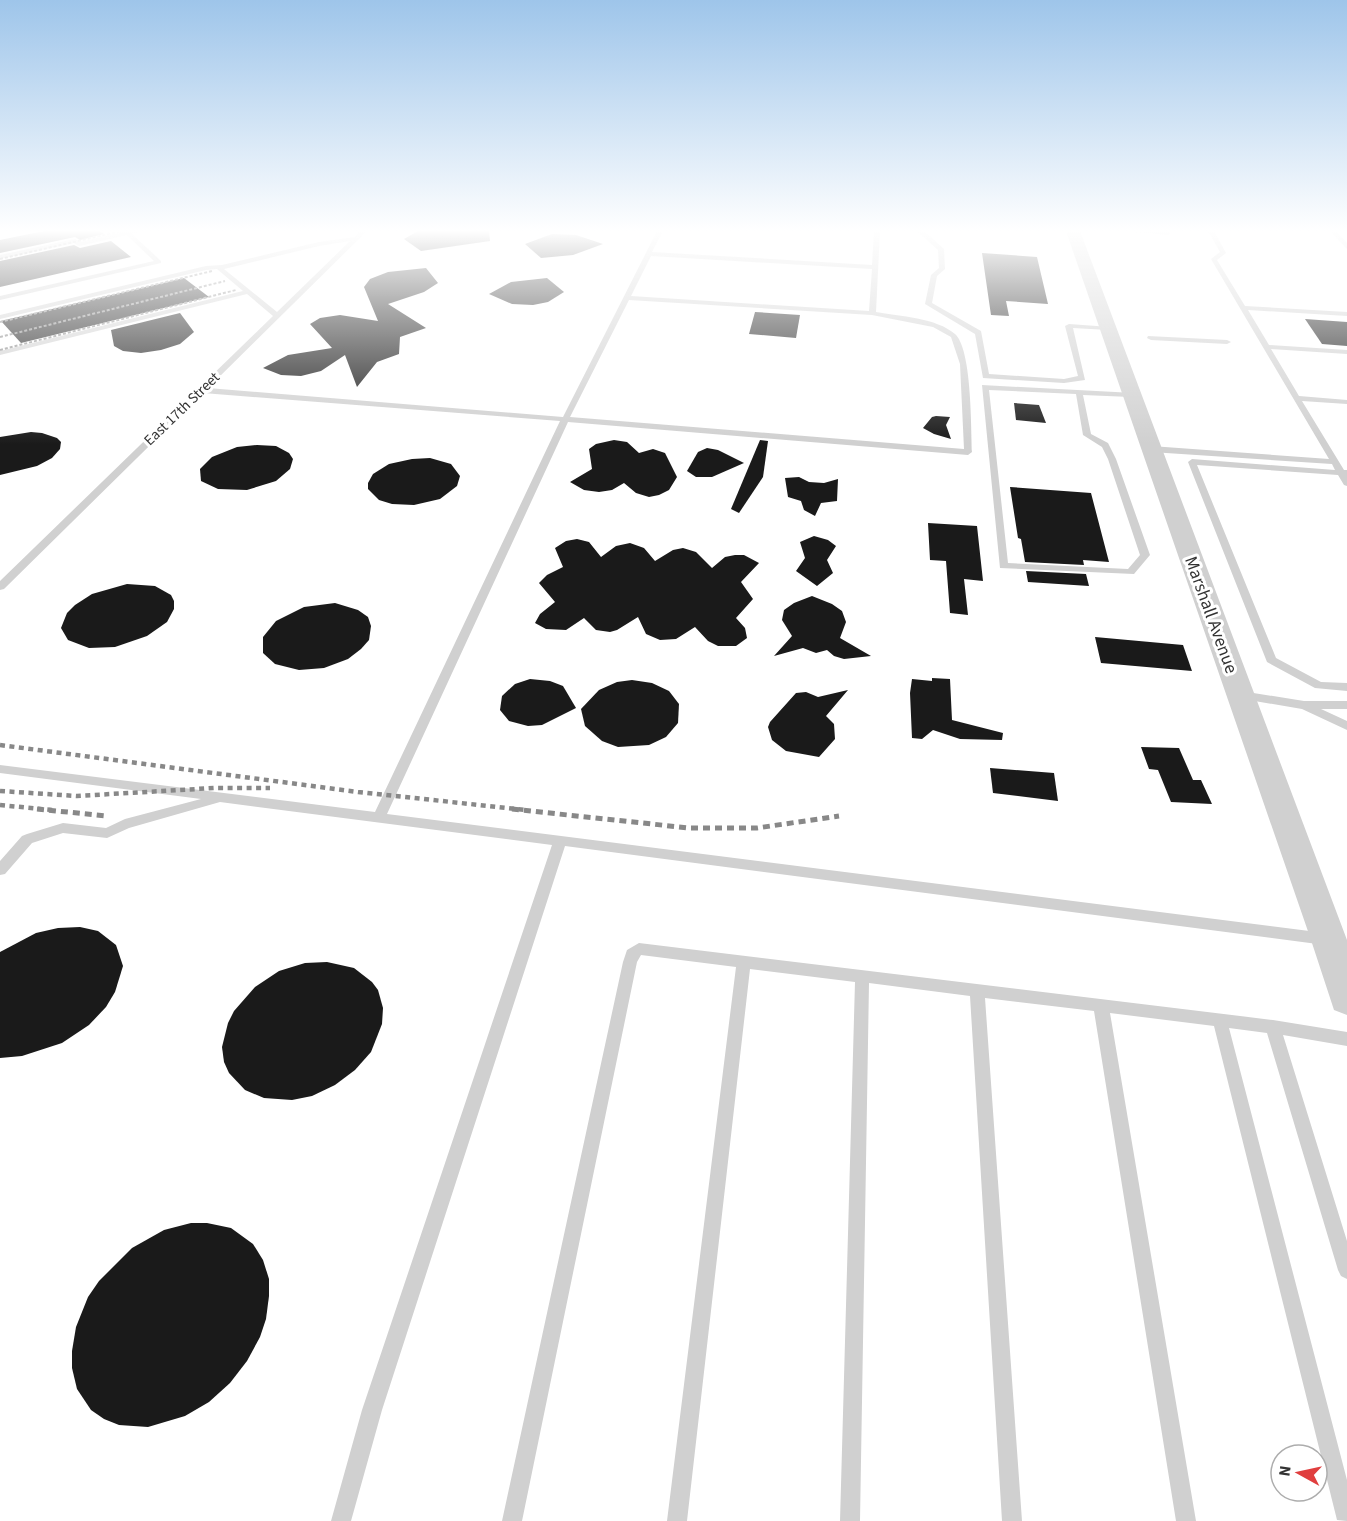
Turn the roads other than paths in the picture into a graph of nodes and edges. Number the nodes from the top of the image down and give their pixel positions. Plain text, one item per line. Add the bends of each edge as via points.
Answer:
1 (66, 302) edge
2 (207, 302) edge
3 (259, 302) edge
4 (291, 302) edge
5 (625, 302) edge
6 (692, 302) edge
7 (873, 302) edge
8 (928, 302) edge
9 (1099, 302) edge
10 (1240, 302) edge
11 (1244, 308) junction
12 (872, 313) junction
13 (1347, 314) edge
14 (277, 316) junction
15 (0, 317) edge
16 (1108, 328) junction
17 (1151, 338) dead end
18 (1227, 342) dead end
19 (1267, 347) junction
20 (1347, 352) edge
21 (0, 354) edge
22 (986, 376) junction
23 (985, 387) junction
24 (201, 390) junction
25 (1079, 392) junction
26 (1131, 395) junction
27 (1295, 398) junction
28 (1347, 402) edge
29 (565, 420) junction
30 (1151, 449) junction
31 (1334, 462) junction
32 (1344, 472) edge
33 (1347, 483) edge
34 (0, 587) edge
35 (1347, 687) edge
36 (1240, 695) junction
37 (1304, 705) junction
38 (1347, 705) edge
39 (1347, 726) edge
40 (0, 769) edge
41 (222, 798) junction
42 (379, 817) junction
43 (560, 841) junction
44 (0, 870) edge
45 (1329, 940) junction
46 (744, 961) junction
47 (862, 976) junction
48 (977, 990) junction
49 (1347, 999) edge
50 (1101, 1006) junction
51 (1220, 1021) junction
52 (1273, 1027) junction
53 (1347, 1039) edge
54 (1347, 1269) edge
55 (1347, 1520) edge
56 (341, 1521) edge
57 (512, 1521) edge
58 (677, 1521) edge
59 (849, 1521) edge
60 (1012, 1521) edge
61 (1186, 1521) edge

1 - 15 lane
2 - 21 lane
3 - 14 lane
4 - 14 lane, East 17th Street
5 - 29 lane
6 - 12 lane
7 - 12 lane
8 - 22 lane via 978,333
9 - 16 street, Marshall Avenue
10 - 11 lane
11 - 13 lane
11 - 19 lane
12 - 29 lane via 935,325 954,336 964,364 968,452
14 - 24 lane, East 17th Street
16 - 22 lane via 1069,326 1082,378 1065,381
16 - 26 street, Marshall Avenue
17 - 18 lane
19 - 20 lane
19 - 27 lane
22 - 23 lane
23 - 25 lane
23 - 25 lane via 1003,566 1131,572 1144,555 1112,459 1105,446 1087,435
24 - 29 lane
24 - 34 lane, East 17th Street
25 - 26 lane
26 - 30 street, Marshall Avenue
27 - 28 lane
27 - 31 lane
29 - 42 lane
30 - 31 lane
30 - 36 street, Marshall Avenue
31 - 32 lane
32 - 33 lane
32 - 35 lane via 1192,462 1271,660 1319,685
36 - 37 lane
36 - 45 street, Marshall Avenue
37 - 38 lane
37 - 39 lane
40 - 41 lane
41 - 42 lane
41 - 44 lane via 125,824 107,833 63,828 27,839
42 - 43 lane
43 - 45 lane
43 - 56 lane via 372,1410
45 - 49 street, Marshall Avenue
46 - 47 lane
46 - 57 lane via 647,948 632,954
46 - 58 lane
47 - 48 lane
47 - 59 lane
48 - 50 lane
48 - 60 lane
50 - 51 lane
50 - 61 lane
51 - 52 lane
51 - 55 lane
52 - 53 lane
52 - 54 lane

